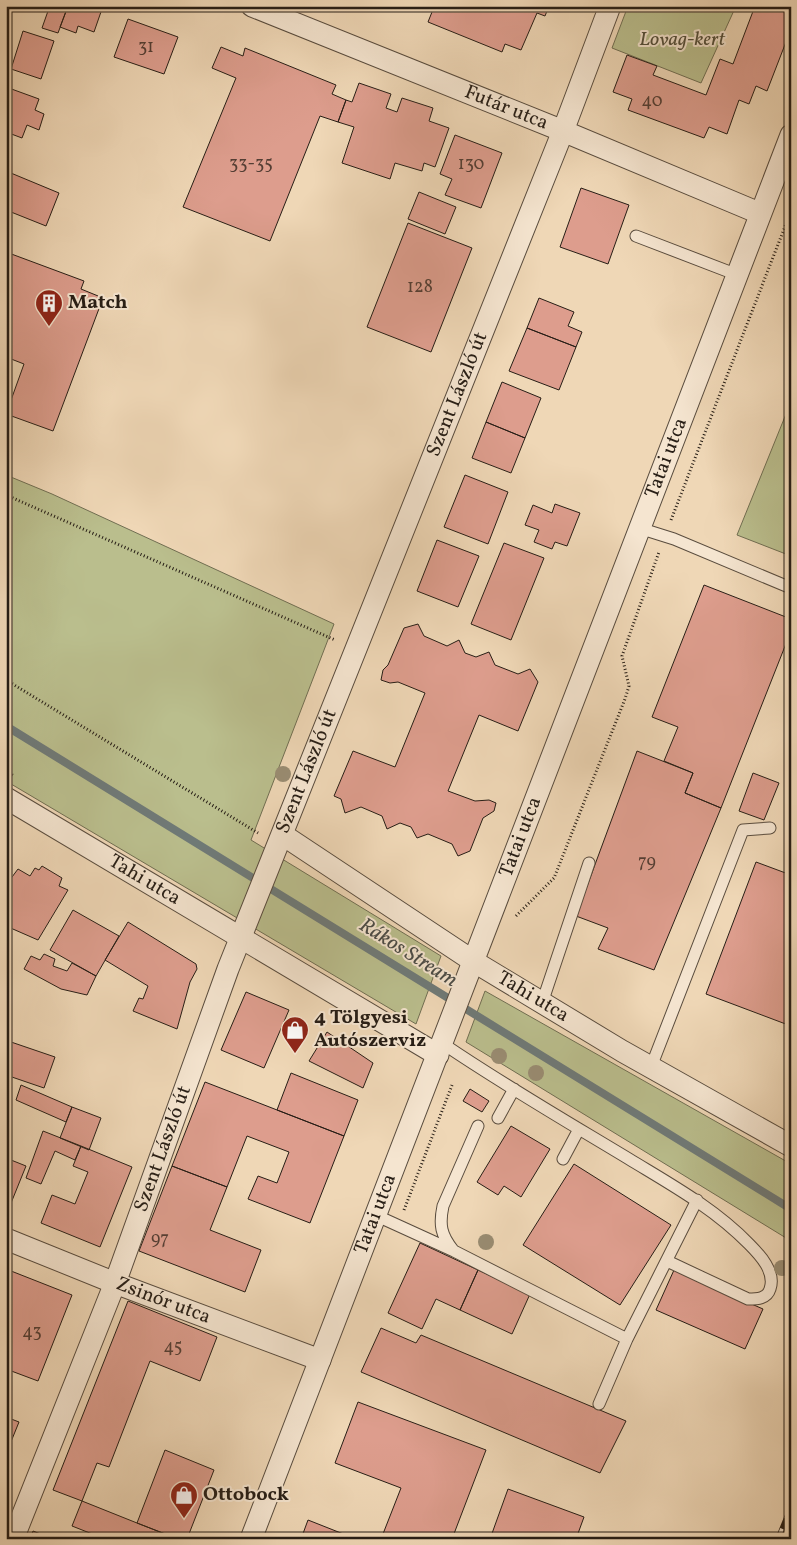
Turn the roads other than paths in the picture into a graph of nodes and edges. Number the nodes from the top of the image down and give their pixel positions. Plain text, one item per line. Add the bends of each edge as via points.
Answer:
1 (252, 6) edge
2 (610, 6) edge
3 (563, 131) junction
4 (791, 135) edge
5 (759, 213) junction
6 (636, 236) dead end
7 (736, 274) junction
8 (639, 528) junction
9 (791, 588) edge
10 (6, 798) edge
11 (770, 828) dead end
12 (280, 840) junction
13 (589, 863) dead end
14 (241, 939) junction
15 (473, 960) junction
16 (542, 1003) junction
17 (442, 1044) junction
18 (651, 1067) junction
19 (514, 1089) junction
20 (498, 1118) dead end
21 (478, 1126) dead end
22 (579, 1129) junction
23 (791, 1146) edge
24 (563, 1159) dead end
25 (697, 1200) junction
26 (376, 1215) junction
27 (6, 1240) edge
28 (454, 1251) junction
29 (667, 1260) junction
30 (115, 1283) junction
31 (628, 1339) junction
32 (320, 1360) junction
33 (599, 1404) dead end
34 (13, 1539) edge
35 (251, 1539) edge

1 - 3 street, Futár utca
2 - 3 street, Szent László út
3 - 5 street, Futár utca
3 - 12 street, Szent László út
4 - 5 street, Tatai utca
5 - 7 street, Tatai utca
6 - 7 lane
7 - 8 street, Tatai utca
8 - 9 lane
8 - 15 street, Tatai utca
10 - 14 street, Tahi utca
11 - 18 lane via 742,830
12 - 14 street, Szent László út
12 - 15 street, Tahi utca
13 - 16 lane
14 - 17 street, Tahi utca via 321,984
14 - 30 street, Szent László út
15 - 16 street, Tahi utca
15 - 17 street, Tatai utca
16 - 18 street, Tahi utca
17 - 19 lane
17 - 26 street, Tatai utca
18 - 23 street, Tahi utca
19 - 20 lane
19 - 22 lane
21 - 28 lane via 440,1220 440,1230
22 - 24 lane
22 - 25 lane
25 - 29 lane
25 - 29 lane via 758,1253 767,1265 770,1291 759,1299 748,1299
26 - 28 lane
26 - 32 street, Tatai utca
27 - 30 street, Zsinór utca
28 - 31 lane
29 - 31 lane
30 - 32 street, Zsinór utca
30 - 34 street, Szent László út
31 - 33 lane
32 - 35 street, Tatai utca

